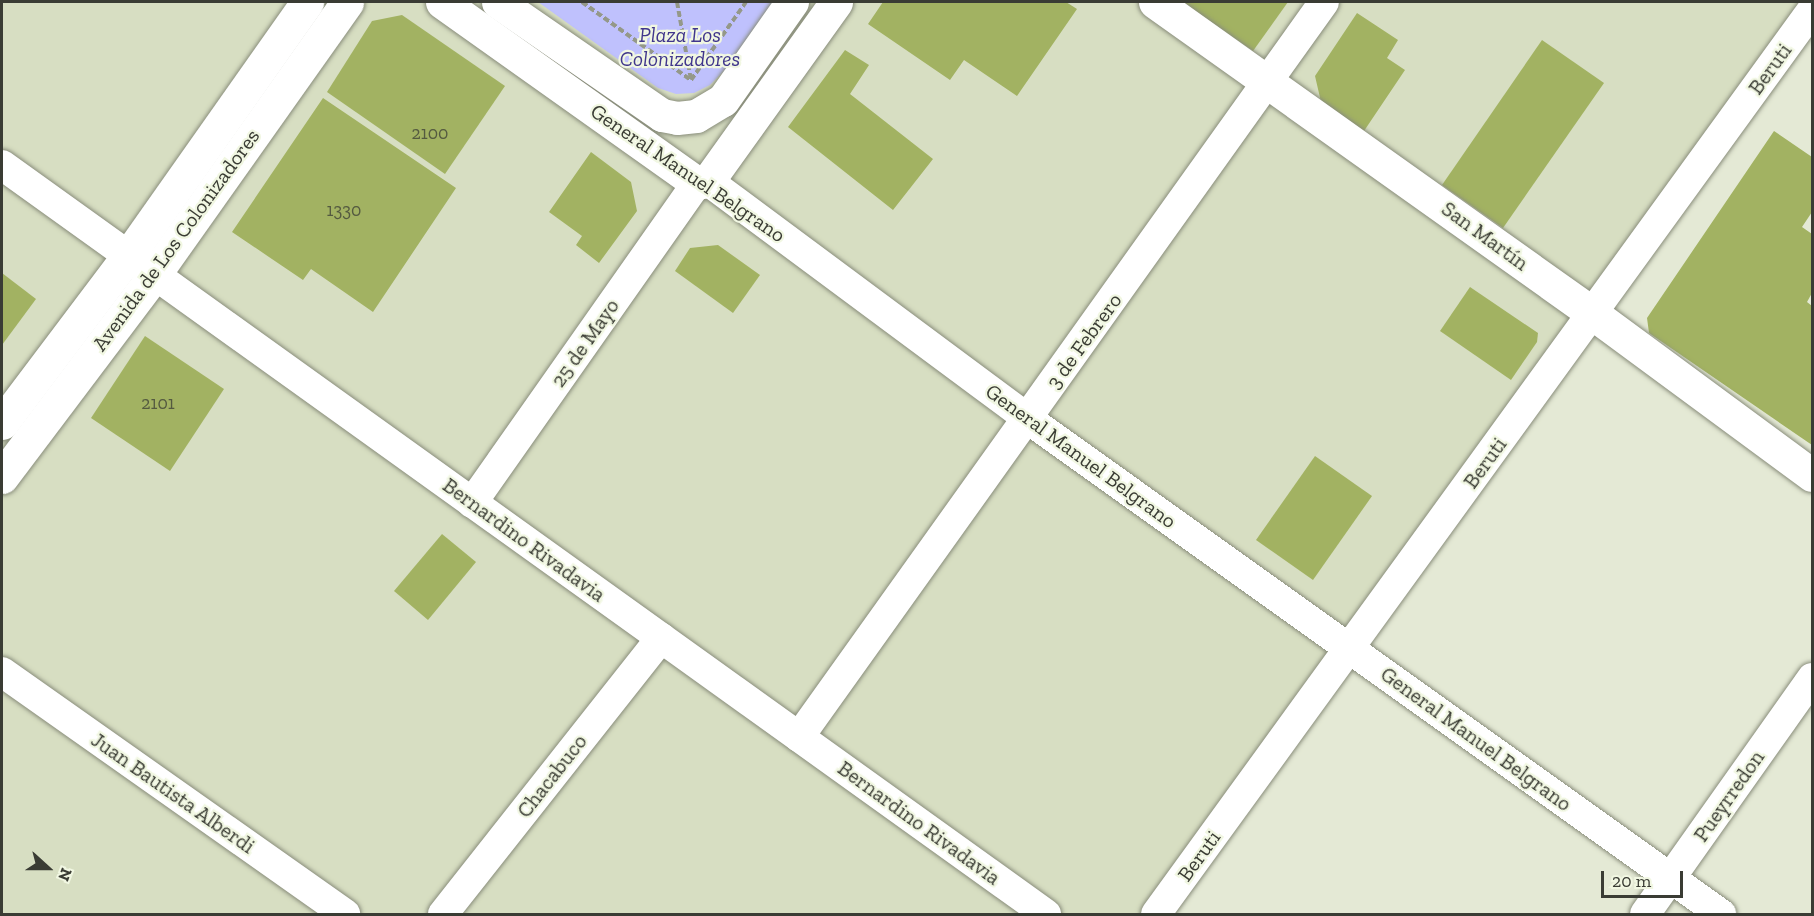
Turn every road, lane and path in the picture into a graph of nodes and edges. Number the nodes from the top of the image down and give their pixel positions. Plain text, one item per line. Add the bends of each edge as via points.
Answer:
1 (307, 2) edge
2 (347, 2) edge
3 (442, 2) edge
4 (498, 2) edge
5 (582, 2) edge
6 (677, 2) edge
7 (746, 2) edge
8 (792, 2) edge
9 (836, 2) edge
10 (1155, 2) edge
11 (1324, 2) edge
12 (1812, 10) edge
13 (691, 80) junction
14 (1269, 82) junction
15 (687, 117) junction
16 (2, 165) edge
17 (703, 182) junction
18 (128, 256) junction
19 (154, 275) junction
20 (1592, 313) junction
21 (1028, 419) junction
22 (2, 423) edge
23 (1812, 475) edge
24 (2, 477) edge
25 (472, 503) junction
26 (661, 638) junction
27 (1351, 650) junction
28 (2, 672) edge
29 (1812, 678) edge
30 (799, 737) junction
31 (1671, 879) junction
32 (345, 915) edge
33 (443, 915) edge
34 (1046, 915) edge
35 (1156, 915) edge
36 (1645, 915) edge
37 (1721, 915) edge

1 - 18 main road, Avenida de Los Colonizadores
2 - 19 main road, Avenida de Los Colonizadores
3 - 17 main road, General Manuel Belgrano
4 - 15 main road, General Manuel Belgrano via 662,115
5 - 13 path
6 - 13 path
7 - 13 path
8 - 15 main road via 723,100
9 - 17 main road, 25 de Mayo
10 - 14 main road, San Martín
11 - 14 street, 3 de Febrero
12 - 20 street, Beruti
13 - 15 path
14 - 20 main road, San Martín
14 - 21 street, 3 de Febrero
16 - 18 street, Bernardino Rivadavia
17 - 21 street, General Manuel Belgrano
17 - 25 street, 25 de Mayo
18 - 19 street, Bernardino Rivadavia
18 - 22 main road, Avenida de Los Colonizadores
19 - 24 main road, Avenida de Los Colonizadores
19 - 25 street, Bernardino Rivadavia
20 - 23 main road, San Martín
20 - 27 street, Beruti
21 - 27 street, General Manuel Belgrano
21 - 30 street, 3 de Febrero
25 - 26 street, Bernardino Rivadavia
26 - 30 street, Bernardino Rivadavia
26 - 33 street, Chacabuco
27 - 31 street, General Manuel Belgrano
27 - 35 street, Beruti
28 - 32 street, Juan Bautista Alberdi
29 - 31 street, Pueyrredon
30 - 34 street, Bernardino Rivadavia
31 - 36 street, Pueyrredon
31 - 37 street, General Manuel Belgrano

